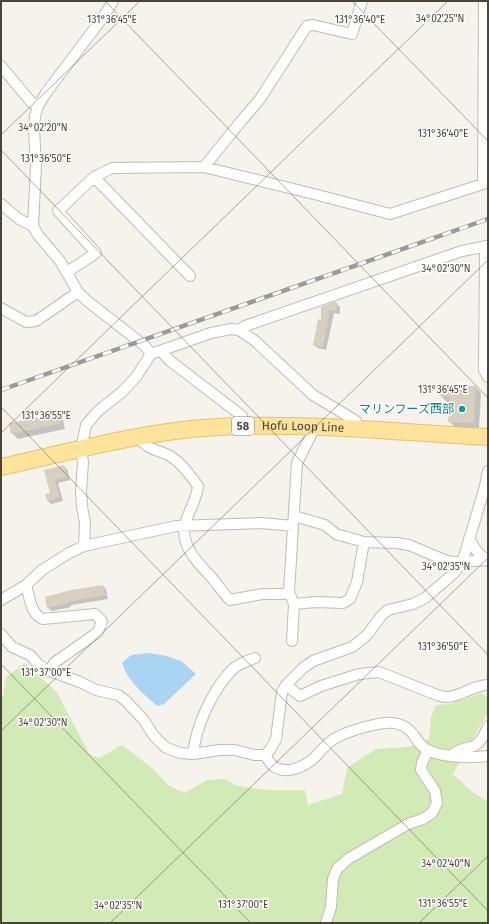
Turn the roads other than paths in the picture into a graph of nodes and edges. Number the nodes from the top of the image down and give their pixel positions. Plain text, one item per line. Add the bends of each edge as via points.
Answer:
1 (113, 1) edge
2 (362, 1) edge
3 (484, 1) edge
4 (1, 66) edge
5 (486, 78) edge
6 (38, 106) junction
7 (204, 167) junction
8 (94, 177) junction
9 (1, 204) edge
10 (33, 226) junction
11 (487, 246) edge
12 (67, 272) junction
13 (190, 276) dead end
14 (78, 292) junction
15 (1, 308) edge
16 (239, 330) junction
17 (161, 351) junction
18 (151, 354) junction
19 (488, 377) edge
20 (246, 426) junction
21 (312, 427) junction
22 (359, 429) junction
23 (139, 437) junction
24 (488, 438) edge
25 (82, 449) junction
26 (1, 467) edge
27 (488, 471) edge
28 (486, 491) edge
29 (293, 521) junction
30 (185, 525) junction
31 (469, 539) junction
32 (364, 542) junction
33 (84, 546) junction
34 (487, 561) edge
35 (462, 563) junction
36 (26, 585) junction
37 (289, 592) junction
38 (1, 600) edge
39 (294, 604) junction
40 (1, 634) edge
41 (292, 640) dead end
42 (255, 658) dead end
43 (50, 671) junction
44 (286, 685) junction
45 (488, 685) edge
46 (488, 726) edge
47 (428, 750) junction
48 (193, 754) junction
49 (265, 755) junction
50 (451, 756) junction
51 (488, 756) edge
52 (326, 923) edge

1 - 6 street
2 - 7 street via 352,34 308,26 260,99
3 - 5 street
4 - 6 street via 31,102
5 - 7 street via 483,184 390,214
6 - 10 street via 34,128 36,166
7 - 8 street via 112,168
8 - 12 street via 58,210 96,253
8 - 13 street
9 - 10 street via 19,219
10 - 12 street
11 - 16 street via 462,251
11 - 19 street via 484,370
12 - 14 street
14 - 15 street via 36,321 26,322
14 - 18 street via 146,346
16 - 17 street via 211,333
16 - 22 street via 255,341 313,396 356,421
17 - 18 street
17 - 20 street via 169,360 242,416
18 - 25 street via 136,377 86,425
20 - 21 main road, Hofu Loop Line / 58
20 - 23 main road, Hofu Loop Line / 58 via 191,429
21 - 22 main road, Hofu Loop Line / 58
21 - 29 street via 312,433 297,464
22 - 24 main road, Hofu Loop Line / 58
23 - 25 main road, Hofu Loop Line / 58
23 - 30 street via 149,448 178,462 198,486
25 - 26 main road, Hofu Loop Line / 58
25 - 33 street
27 - 28 street
28 - 31 street
29 - 30 street
29 - 32 street via 325,525 336,534
29 - 37 street
30 - 33 street
30 - 37 street via 184,533 189,550 230,600
31 - 34 street
31 - 35 street
32 - 35 street via 409,545 447,561
32 - 39 street via 357,582 350,599 343,603
33 - 36 street via 42,570
34 - 35 street via 473,560
35 - 44 street via 425,598 413,604 388,610 352,647 313,661
36 - 38 street
36 - 43 street via 32,610 38,617 43,619 95,614 102,621 98,632 54,663
37 - 39 street
39 - 41 street
40 - 43 street via 12,647 30,655 40,666
42 - 48 street via 231,670 216,690 199,730
43 - 48 street via 96,690 118,695 143,719 165,747 180,753
44 - 45 street via 300,696 321,686 359,674 379,672 447,697 474,687
44 - 49 street via 282,692 276,739
46 - 50 street via 478,744 455,751
47 - 49 street via 410,730 390,722 336,738 306,764 294,769 284,770 273,766
47 - 50 street
47 - 52 street via 421,770 435,791 437,803 432,813 348,859 337,869
48 - 49 street via 235,750
50 - 51 street

